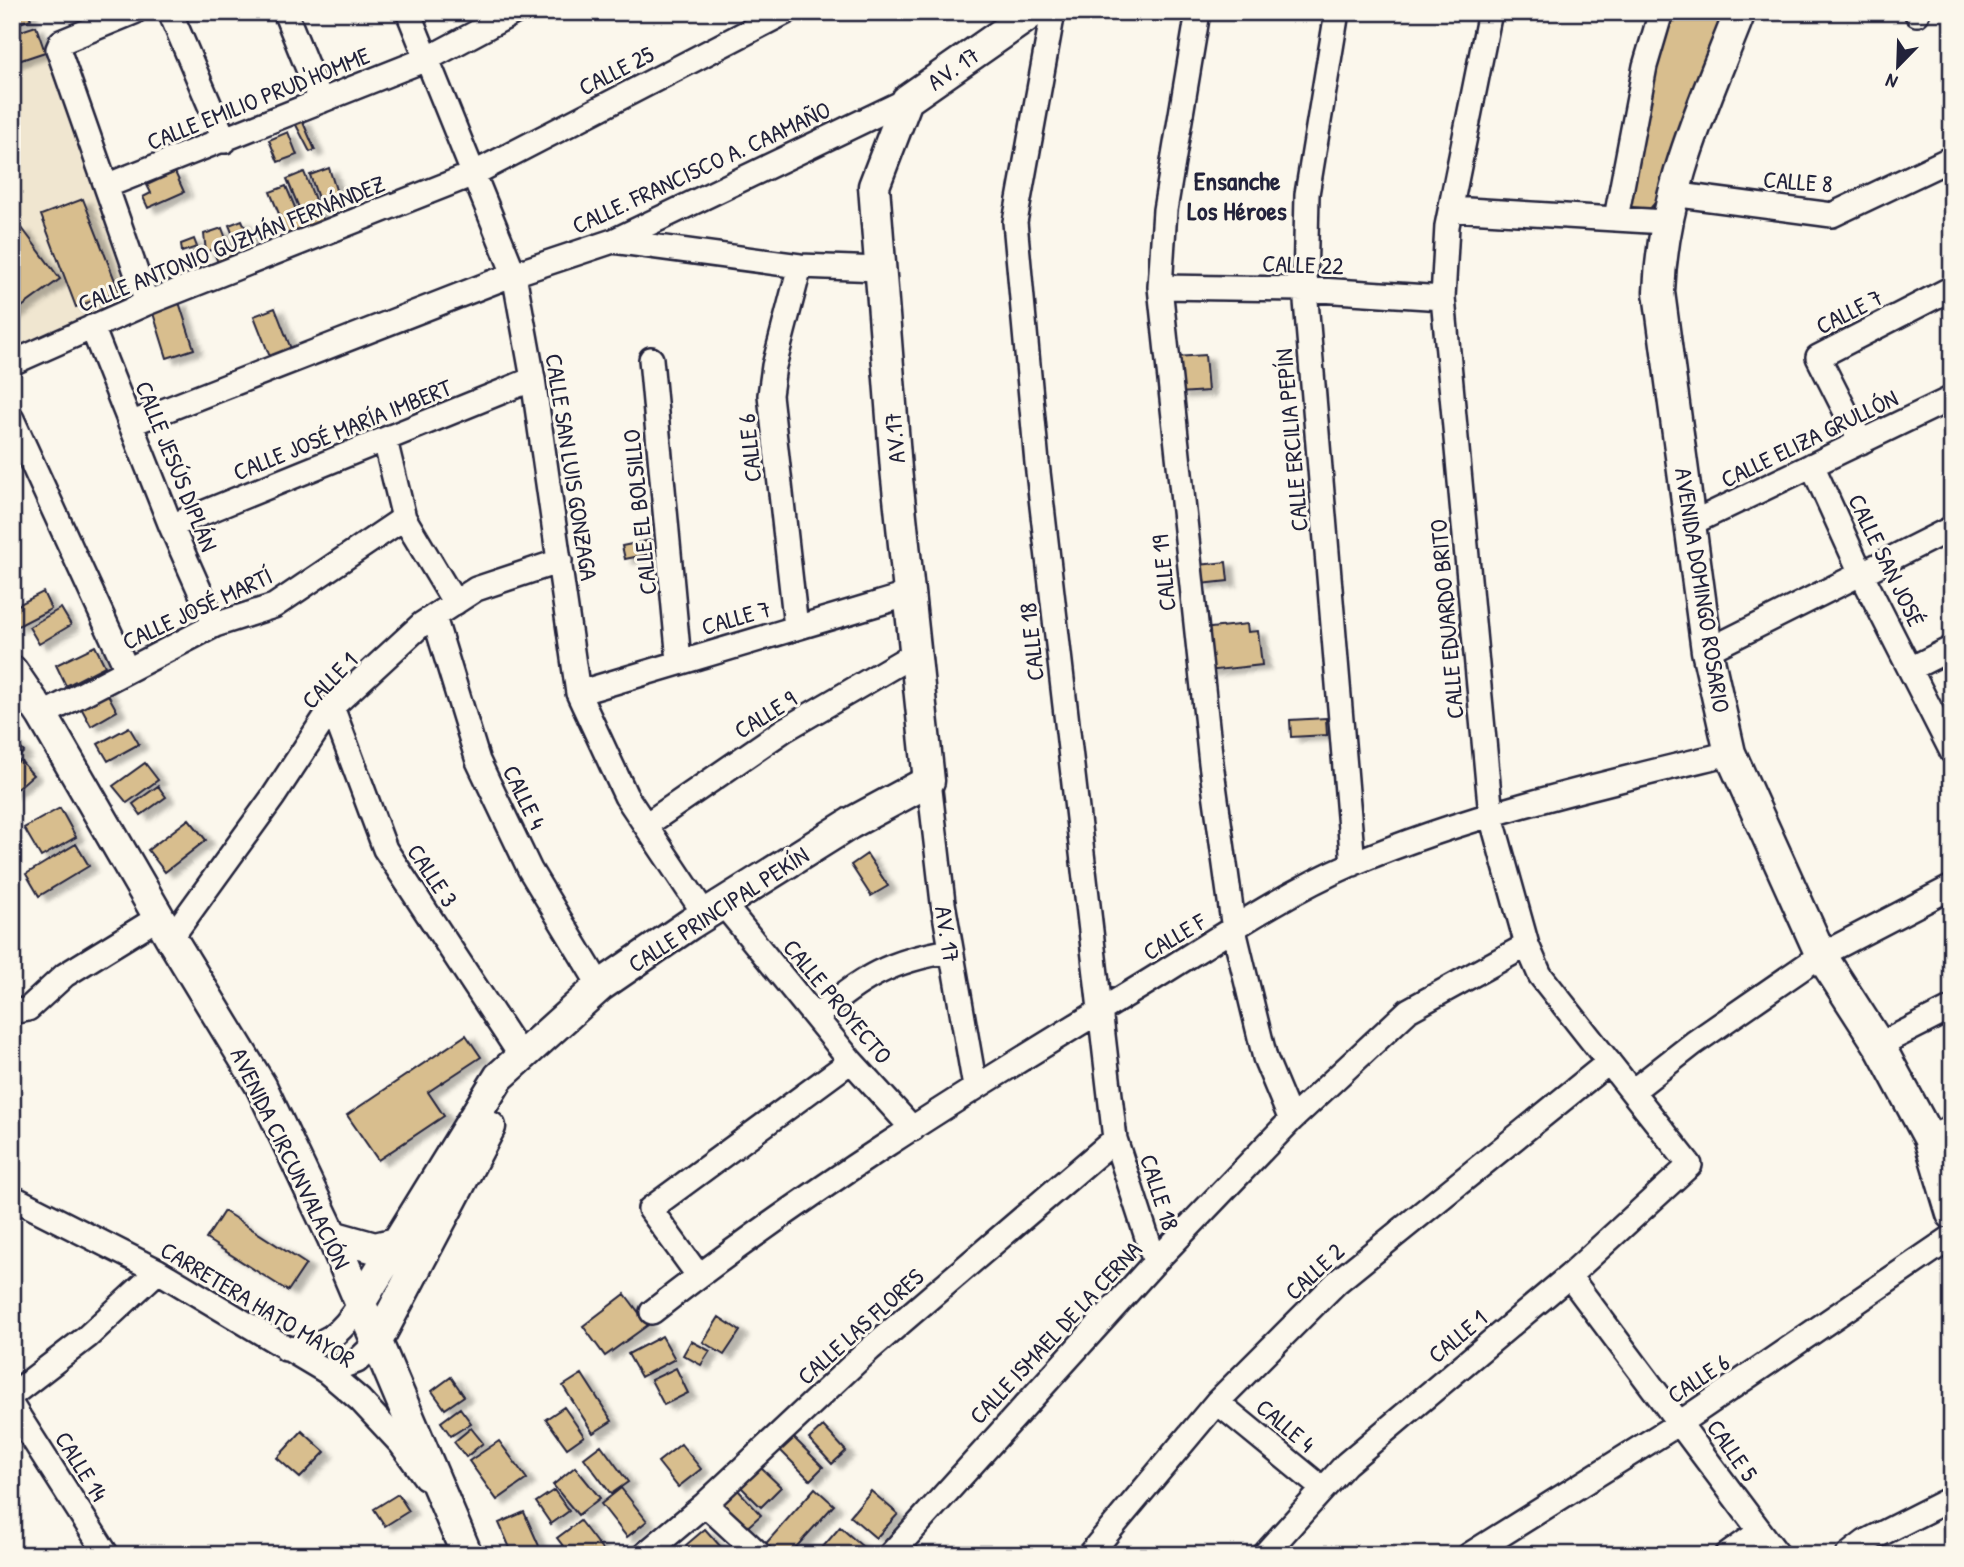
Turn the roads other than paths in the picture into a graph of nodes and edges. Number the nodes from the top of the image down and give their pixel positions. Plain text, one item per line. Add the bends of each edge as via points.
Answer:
1 (134, 12) edge
2 (170, 12) edge
3 (285, 12) edge
4 (408, 12) edge
5 (515, 12) edge
6 (786, 12) edge
7 (1033, 12) edge
8 (1052, 12) edge
9 (1198, 12) edge
10 (1337, 12) edge
11 (1490, 12) edge
12 (1661, 12) edge
13 (1740, 12) edge
14 (429, 58) junction
15 (907, 100) junction
16 (321, 101) junction
17 (225, 141) junction
18 (1952, 158) edge
19 (471, 175) junction
20 (106, 187) junction
21 (1669, 208) junction
22 (1451, 209) junction
23 (1616, 218) junction
24 (613, 241) junction
25 (800, 265) junction
26 (880, 269) junction
27 (514, 274) junction
28 (1160, 287) junction
29 (1952, 288) edge
30 (1305, 289) junction
31 (1443, 298) junction
32 (147, 303) junction
33 (92, 327) junction
34 (651, 359) dead end
35 (12, 363) edge
36 (533, 379) junction
37 (1952, 398) edge
38 (12, 419) edge
39 (130, 424) junction
40 (385, 440) junction
41 (1861, 442) junction
42 (1812, 465) junction
43 (404, 518) junction
44 (1690, 524) junction
45 (171, 526) junction
46 (1952, 528) edge
47 (560, 561) junction
48 (1861, 573) junction
49 (910, 594) junction
50 (455, 603) junction
51 (434, 617) junction
52 (215, 625) junction
53 (796, 627) junction
54 (1952, 648) edge
55 (1707, 651) junction
56 (916, 653) junction
57 (679, 661) junction
58 (1912, 668) junction
59 (127, 670) junction
60 (12, 671) edge
61 (578, 693) junction
62 (332, 707) junction
63 (42, 715) junction
64 (1952, 752) edge
65 (1730, 753) junction
66 (929, 781) junction
67 (1491, 816) junction
68 (646, 825) junction
69 (1353, 864) junction
70 (1952, 887) edge
71 (715, 910) junction
72 (165, 927) junction
73 (1234, 930) junction
74 (1527, 945) junction
75 (951, 951) junction
76 (1821, 954) junction
77 (600, 986) junction
78 (1952, 1008) edge
79 (1102, 1010) junction
80 (12, 1012) edge
81 (816, 1017) junction
82 (1879, 1045) junction
83 (522, 1056) junction
84 (851, 1061) junction
85 (1609, 1062) junction
86 (975, 1087) junction
87 (1633, 1090) junction
88 (1291, 1119) junction
89 (913, 1129) junction
90 (1940, 1132) edge
91 (1115, 1139) junction
92 (1690, 1165) joint
93 (12, 1197) edge
94 (1952, 1214) edge
95 (332, 1236) junction
96 (1952, 1237) edge
97 (397, 1243) junction
98 (1155, 1262) junction
99 (158, 1272) junction
100 (698, 1275) junction
101 (1569, 1276) junction
102 (360, 1303) junction
103 (652, 1312) dead end
104 (376, 1343) junction
105 (286, 1349) junction
106 (327, 1371) junction
107 (12, 1395) edge
108 (1217, 1402) junction
109 (12, 1406) edge
110 (1681, 1422) junction
111 (1323, 1489) junction
112 (1952, 1498) edge
113 (441, 1499) junction
114 (705, 1504) junction
115 (1759, 1532) junction
116 (107, 1555) edge
117 (467, 1555) edge
118 (644, 1555) edge
119 (760, 1555) edge
120 (890, 1555) edge
121 (1089, 1555) edge
122 (1264, 1555) edge
123 (1470, 1555) edge
124 (1727, 1555) edge
125 (1778, 1555) edge
126 (1848, 1555) edge

1 - 20 street via 61,42 58,49
2 - 17 street
3 - 16 street
4 - 14 street, CALLE SAN LUIS GONZAGA
5 - 14 street, CALLE EMILIO PRUD'HOMME
6 - 19 street, CALLE 25
7 - 15 main road, AV. 17
8 - 79 street, CALLE 18 via 1015,222 1039,477
9 - 28 street, CALLE 19 via 1165,210
10 - 30 street, CALLE ERCILIA PEPÍN via 1307,194
11 - 22 street, CALLE EDUARDO BRITO
12 - 23 street via 1644,66
13 - 21 main road, AVENIDA DOMINGO ROSARIO via 1677,172
14 - 16 street, CALLE EMILIO PRUD'HOMME
14 - 19 street, CALLE SAN LUIS GONZAGA
15 - 24 street, CALLE. FRANCISCO A. CAAMAÑO
15 - 26 main road, AV.17 via 874,186
16 - 17 street, CALLE EMILIO PRUD'HOMME
17 - 20 street, CALLE EMILIO PRUD'HOMME
18 - 21 street, CALLE 8 via 1832,215
19 - 27 street, CALLE SAN LUIS GONZAGA
19 - 32 street, CALLE ANTONIO GUZMÁN FERNÁNDEZ
20 - 32 street
21 - 23 street, CALLE 8
21 - 44 main road, AVENIDA DOMINGO ROSARIO via 1659,292
22 - 23 street, CALLE 8
22 - 31 street, CALLE EDUARDO BRITO
24 - 25 street
24 - 27 street, CALLE. FRANCISCO A. CAAMAÑO
25 - 26 street
25 - 53 street, CALLE 6 via 771,395
26 - 49 main road, AV.17
27 - 36 street, CALLE SAN LUIS GONZAGA
27 - 39 street, CALLE. FRANCISCO A. CAAMAÑO
28 - 30 street, CALLE 22
28 - 73 street, CALLE 19 via 1211,763
29 - 41 street, CALLE 7 via 1818,357
30 - 31 street, CALLE 22
30 - 69 street, CALLE ERCILIA PEPÍN
31 - 67 street, CALLE EDUARDO BRITO
32 - 33 street, CALLE ANTONIO GUZMÁN FERNÁNDEZ
33 - 35 street, CALLE ANTONIO GUZMÁN FERNÁNDEZ
33 - 39 street, CALLE JESÚS DIPLÁN
34 - 57 street, CALLE EL BOLSILLO
36 - 40 street, CALLE JOSÉ MARÍA IMBERT
36 - 47 street, CALLE SAN LUIS GONZAGA
37 - 41 street, CALLE ELIZA GRULLÓN
38 - 59 street
39 - 45 street, CALLE JESÚS DIPLÁN
40 - 43 street
40 - 45 street, CALLE JOSÉ MARÍA IMBERT
41 - 42 street, CALLE ELIZA GRULLÓN
42 - 44 street, CALLE ELIZA GRULLÓN
42 - 48 street, CALLE SAN JOSÉ
43 - 50 street
43 - 52 street, CALLE JOSÉ MARTÍ via 274,606
44 - 55 main road, AVENIDA DOMINGO ROSARIO
45 - 52 street, CALLE JESÚS DIPLÁN
46 - 48 street
47 - 50 street, CALLE 1 via 476,589
47 - 61 street, CALLE SAN LUIS GONZAGA
48 - 55 street
48 - 58 street, CALLE SAN JOSÉ
49 - 53 street, CALLE 7
49 - 56 main road, AV.17
50 - 51 street, CALLE 1
51 - 62 street, CALLE 1
51 - 77 street, CALLE 4 via 478,761 530,870
52 - 59 street, CALLE JOSÉ MARTÍ
53 - 57 street, CALLE 7
54 - 58 street
55 - 65 main road, AVENIDA DOMINGO ROSARIO
56 - 66 main road, AV.17
56 - 68 street, CALLE 9 via 784,730
57 - 61 street, CALLE 7
58 - 64 street, CALLE SAN JOSÉ
59 - 63 street, CALLE JOSÉ MARTÍ
60 - 63 main road, AVENIDA CIRCUNVALACIÓN
61 - 68 street, CALLE SAN LUIS GONZAGA via 626,796
62 - 72 street, CALLE 1 via 273,797
62 - 83 street, CALLE 3 via 384,849
63 - 72 main road, AVENIDA CIRCUNVALACIÓN
65 - 67 street, CALLE F
65 - 76 main road, AVENIDA DOMINGO ROSARIO
66 - 71 main road, CALLE PRINCIPAL PEKÍN via 851,823
66 - 75 street, AV. 17
67 - 69 street, CALLE F
67 - 74 street, CALLE EDUARDO BRITO
68 - 71 street, CALLE SAN LUIS GONZAGA
69 - 73 street, CALLE F
70 - 76 street
71 - 77 main road, CALLE PRINCIPAL PEKÍN
71 - 81 street, CALLE PROYECTO
72 - 80 street via 65,975 28,1009
72 - 95 main road, AVENIDA CIRCUNVALACIÓN via 261,1086
73 - 79 street, CALLE F
73 - 88 street, CALLE 19 via 1265,1058
74 - 85 street, CALLE EDUARDO BRITO via 1540,975
74 - 88 street, CALLE ISMAEL DE LA CERNA via 1409,1010
75 - 81 street via 892,964 860,982
75 - 86 street, AV. 17
76 - 82 main road, AVENIDA DOMINGO ROSARIO
76 - 87 street
77 - 83 main road, CALLE PRINCIPAL PEKÍN
78 - 82 street
79 - 86 street, CALLE F
79 - 91 street, CALLE 18
81 - 84 street, CALLE PROYECTO
82 - 90 main road, AVENIDA DOMINGO ROSARIO
83 - 97 main road, CALLE PRINCIPAL PEKÍN via 499,1077
83 - 104 main road, CALLE PRINCIPAL PEKÍN via 510,1088
84 - 89 street, CALLE PROYECTO
84 - 100 street via 650,1209
85 - 87 street, CALLE EDUARDO BRITO
85 - 108 street, CALLE 2 via 1337,1282
86 - 89 street, CALLE F
87 - 92 street, CALLE EDUARDO BRITO
88 - 98 street, CALLE ISMAEL DE LA CERNA
89 - 100 street, CALLE F
90 - 94 main road, AVENIDA DOMINGO ROSARIO
91 - 98 street, CALLE 18
91 - 114 street, CALLE LAS FLORES via 870,1349
92 - 101 street, CALLE 1
93 - 99 street, CARRETERA HATO MAYOR
95 - 97 main road via 375,1248
95 - 102 main road, AVENIDA CIRCUNVALACIÓN
96 - 110 street, CALLE 6
97 - 102 main road, CALLE PRINCIPAL PEKÍN
98 - 120 street, CALLE ISMAEL DE LA CERNA
99 - 105 street, CARRETERA HATO MAYOR
99 - 107 street via 87,1337
100 - 103 street, CALLE F
101 - 110 street, CALLE 5
101 - 111 street, CALLE 1 via 1346,1464
102 - 104 main road, AVENIDA CIRCUNVALACIÓN
102 - 105 street via 327,1342
104 - 106 street via 357,1361
104 - 113 main road, AVENIDA CIRCUNVALACIÓN
105 - 106 street, CARRETERA HATO MAYOR
106 - 113 street, CARRETERA HATO MAYOR via 401,1444
108 - 111 street, CALLE 4
108 - 121 street, CALLE 2
109 - 116 street, CALLE 14
110 - 115 street, CALLE 5
110 - 123 street, CALLE 6
111 - 122 street, CALLE 1
112 - 126 street
113 - 117 main road, AVENIDA CIRCUNVALACIÓN
114 - 118 street, CALLE LAS FLORES
114 - 119 street
115 - 124 street
115 - 125 street, CALLE 5

